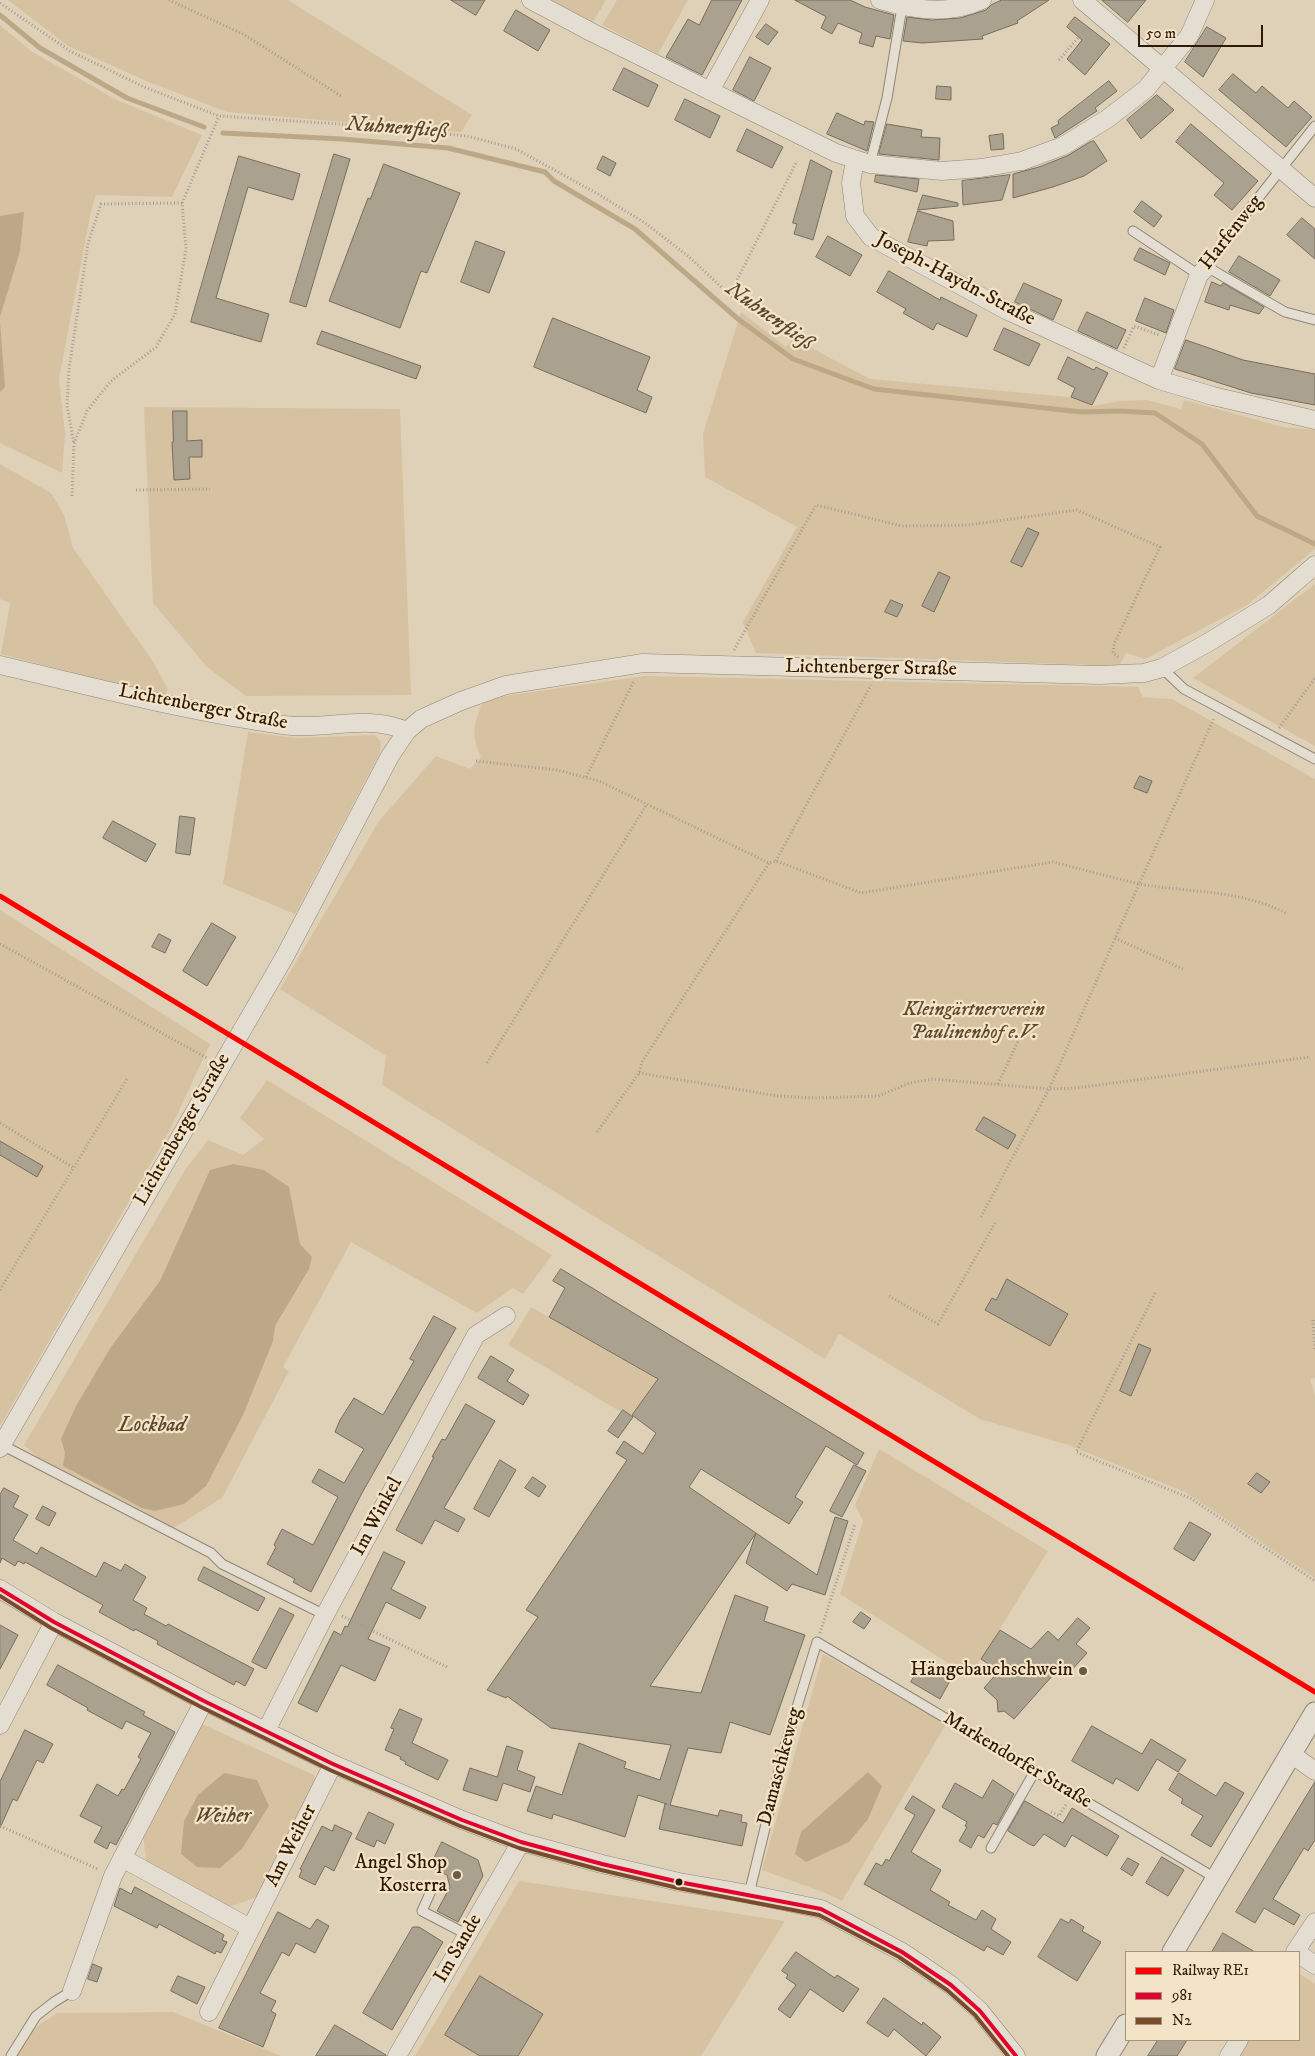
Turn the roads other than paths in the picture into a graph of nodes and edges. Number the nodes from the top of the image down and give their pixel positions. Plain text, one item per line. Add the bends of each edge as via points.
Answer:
1 (531, 0) edge
2 (760, 0) edge
3 (880, 0) edge
4 (982, 0) edge
5 (1082, 0) edge
6 (1206, 0) edge
7 (902, 7) junction
8 (1163, 69) junction
9 (710, 91) junction
10 (1315, 126) edge
11 (862, 162) junction
12 (1281, 169) junction
13 (1315, 198) edge
14 (1244, 216) road end
15 (1133, 231) dead end
16 (1203, 271) junction
17 (1315, 320) edge
18 (1159, 380) junction
19 (1315, 420) edge
20 (1315, 565) edge
21 (0, 666) edge
22 (1162, 668) junction
23 (407, 732) junction
24 (1315, 759) edge
25 (506, 1316) dead end
26 (1, 1447) edge
27 (0, 1589) edge
28 (327, 1612) junction
29 (54, 1622) junction
30 (817, 1642) joint
31 (204, 1701) junction
32 (1314, 1715) edge
33 (0, 1725) edge
34 (266, 1731) junction
35 (1291, 1754) junction
36 (333, 1764) junction
37 (1035, 1771) junction
38 (1315, 1771) edge
39 (521, 1842) junction
40 (991, 1848) dead end
41 (122, 1858) junction
42 (1217, 1879) junction
43 (431, 1890) dead end
44 (749, 1894) junction
45 (1315, 1922) edge
46 (250, 1928) junction
47 (468, 1935) junction
48 (1174, 1951) edge
49 (1297, 1951) edge
50 (1300, 1955) edge
51 (1315, 1965) edge
52 (72, 1991) joint
53 (209, 2012) dead end
54 (1125, 2028) edge
55 (1238, 2041) edge
56 (11, 2056) edge
57 (397, 2056) edge
58 (1016, 2056) edge
59 (1107, 2056) edge
60 (1229, 2056) edge

1 - 9 street
2 - 9 street
3 - 7 street
4 - 7 street via 951,10
5 - 8 street
6 - 8 street via 1189,36
7 - 11 lane via 887,98
8 - 11 street via 1146,89 1086,133 1063,146 1022,161 942,171
8 - 12 street
9 - 11 street via 814,143
10 - 12 lane, Harfenweg
11 - 18 street, Joseph-Haydn-Straße via 851,183 855,216 871,237 1006,310
12 - 13 street
12 - 14 lane, Harfenweg
15 - 16 lane
16 - 17 lane via 1285,312
16 - 18 street, Harfenweg
18 - 19 street, Joseph-Haydn-Straße
20 - 22 street, Lichtenberger Straße via 1269,605
21 - 23 street, Lichtenberger Straße via 242,720 290,726 378,722
22 - 23 street, Lichtenberger Straße via 1144,673 1100,675 643,663 506,685 435,712
22 - 24 lane via 1184,689
23 - 26 street, Lichtenberger Straße via 390,756 285,956
25 - 28 street, Im Winkel via 476,1335
26 - 28 lane via 210,1553 222,1564
27 - 29 street
28 - 34 street, Im Winkel
29 - 31 street
29 - 33 street
30 - 37 lane, Markendorfer Straße
30 - 44 lane, Damaschkeweg via 785,1746
31 - 34 street
31 - 41 street
32 - 35 street
34 - 36 street
35 - 38 street
35 - 42 street
36 - 39 street
36 - 46 street, Am Weiher
37 - 40 lane
37 - 42 lane, Markendorfer Straße
39 - 44 street via 669,1880
39 - 47 street, Im Sande
41 - 46 street
41 - 52 street
42 - 48 street
43 - 47 lane via 422,1911
44 - 58 street via 821,1909 902,1952 951,1984 980,2011
45 - 49 street
46 - 53 street, Am Weiher
47 - 57 street, Im Sande
50 - 51 street
52 - 56 lane via 36,2016
54 - 59 street
55 - 60 street

